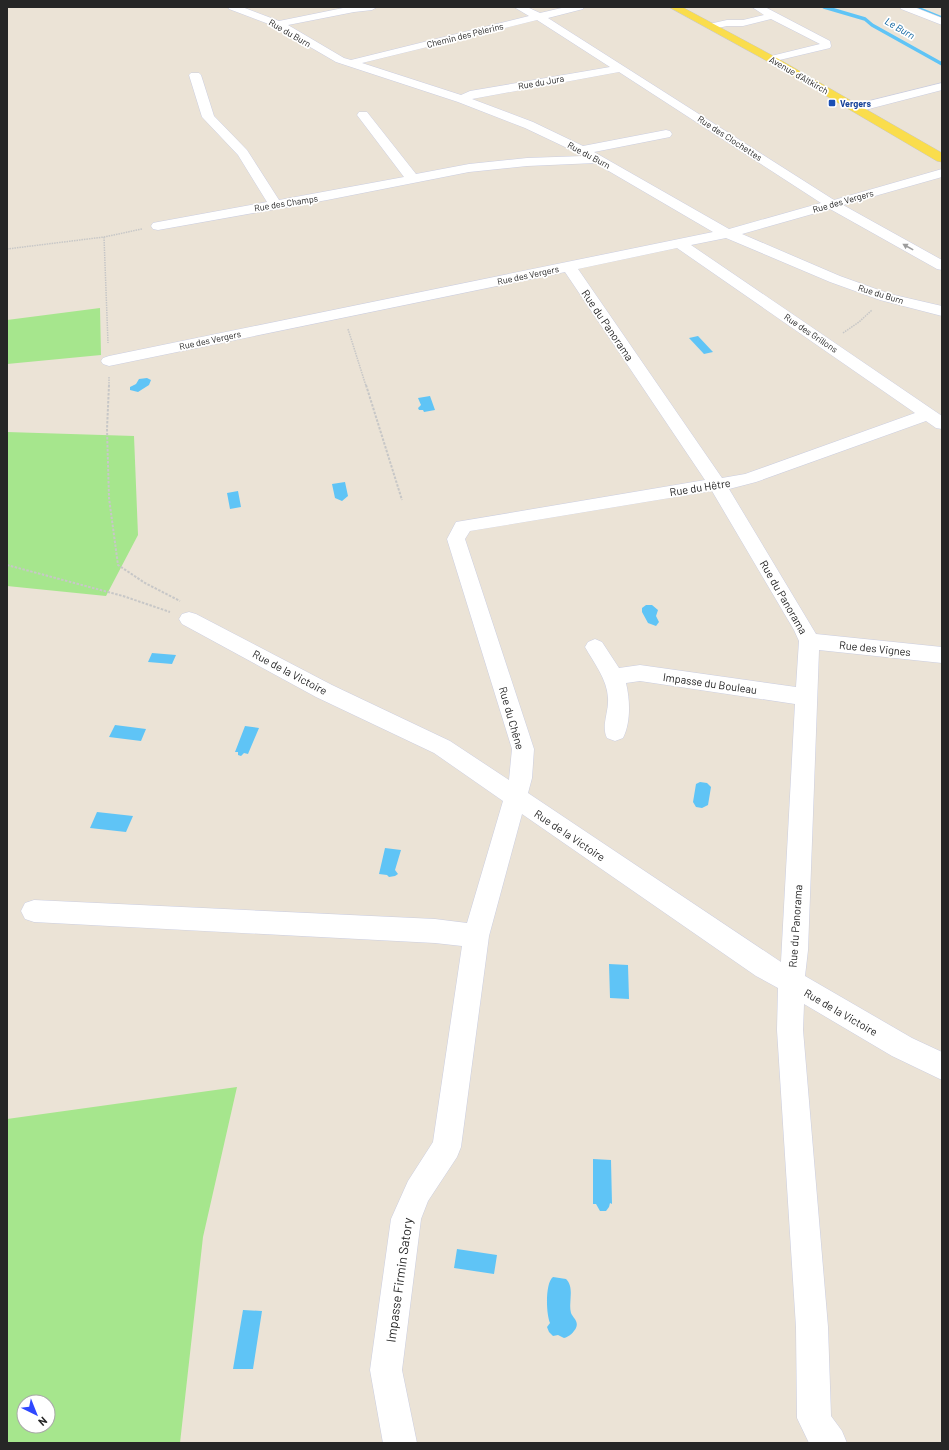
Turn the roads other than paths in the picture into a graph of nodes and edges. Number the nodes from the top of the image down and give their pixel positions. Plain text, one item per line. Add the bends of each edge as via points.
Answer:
1 (233, 7) edge
2 (372, 7) edge
3 (519, 7) edge
4 (579, 7) edge
5 (674, 7) edge
6 (758, 7) edge
7 (905, 7) edge
8 (538, 16) junction
9 (772, 16) junction
10 (942, 22) edge
11 (278, 24) junction
12 (713, 26) junction
13 (771, 59) junction
14 (352, 64) junction
15 (621, 68) junction
16 (195, 75) dead end
17 (942, 86) edge
18 (462, 99) junction
19 (856, 108) junction
20 (363, 115) dead end
21 (666, 134) dead end
22 (582, 150) junction
23 (597, 158) junction
24 (942, 158) edge
25 (942, 173) edge
26 (413, 179) junction
27 (275, 204) junction
28 (831, 204) junction
29 (158, 226) road end
30 (726, 232) junction
31 (679, 243) junction
32 (942, 266) edge
33 (569, 267) junction
34 (942, 311) edge
35 (109, 361) road end
36 (935, 419) edge
37 (717, 484) junction
38 (463, 526) joint
39 (189, 619) road end
40 (809, 641) junction
41 (595, 647) dead end
42 (942, 655) edge
43 (614, 676) junction
44 (807, 697) junction
45 (614, 732) dead end
46 (515, 797) junction
47 (34, 911) dead end
48 (476, 936) junction
49 (790, 983) junction
50 (942, 1066) edge
51 (400, 1443) edge
52 (830, 1443) edge

1 - 11 street, Rue du Burn
2 - 11 street
3 - 8 street, Rue des Clochettes
4 - 8 street, Chemin des Pèlerins
5 - 12 main road, Avenue d'Altkirch
6 - 9 street
7 - 10 street
8 - 14 street, Chemin des Pèlerins
8 - 15 street, Rue des Clochettes
9 - 12 street via 743,23
9 - 13 street via 826,46
11 - 14 street, Rue du Burn via 328,55
12 - 13 main road, Avenue d'Altkirch
13 - 19 main road, Avenue d'Altkirch
14 - 18 street, Rue du Burn
15 - 18 street, Rue du Jura via 470,95
15 - 28 street, Rue des Clochettes
16 - 27 street via 208,117 243,154
17 - 19 street
18 - 22 street, Rue du Burn via 529,125
19 - 24 main road, Avenue d'Altkirch
20 - 26 street
21 - 22 street
22 - 23 street, Rue du Burn
23 - 26 street, Rue des Champs via 489,165
23 - 30 street, Rue du Burn
25 - 28 street, Rue des Vergers
26 - 27 street, Rue des Champs
27 - 29 street, Rue des Champs
28 - 30 street, Rue des Vergers via 746,229
32 -> 28 street, Rue des Clochettes
30 - 31 street, Rue des Vergers
30 - 34 street, Rue du Burn via 835,279 885,297
31 - 33 street, Rue des Vergers
31 - 36 street, Rue des Grillons
33 - 35 street, Rue des Vergers
33 - 37 street, Rue du Panorama
36 - 37 street, Rue du Hêtre via 750,478
37 - 38 street, Rue du Hêtre
37 - 40 street, Rue du Panorama
38 - 46 street, Rue du Chêne via 456,539 523,749 521,778
39 - 46 street, Rue de la Victoire via 324,691 442,747
40 - 42 street, Rue des Vignes
40 - 44 street, Rue du Panorama
41 - 43 street
43 - 44 street, Impasse du Bouleau via 640,673
43 - 45 street via 619,698
44 - 49 street, Rue du Panorama via 794,950
46 - 48 street, Rue du Chêne
46 - 49 street, Rue de la Victoire
47 - 48 street via 435,931
48 - 51 street, Impasse Firmin Satory via 447,1148 418,1192 406,1219 386,1370
49 - 50 street, Rue de la Victoire via 902,1047
49 - 52 street, Rue du Panorama via 790,1030 812,1327 814,1418

